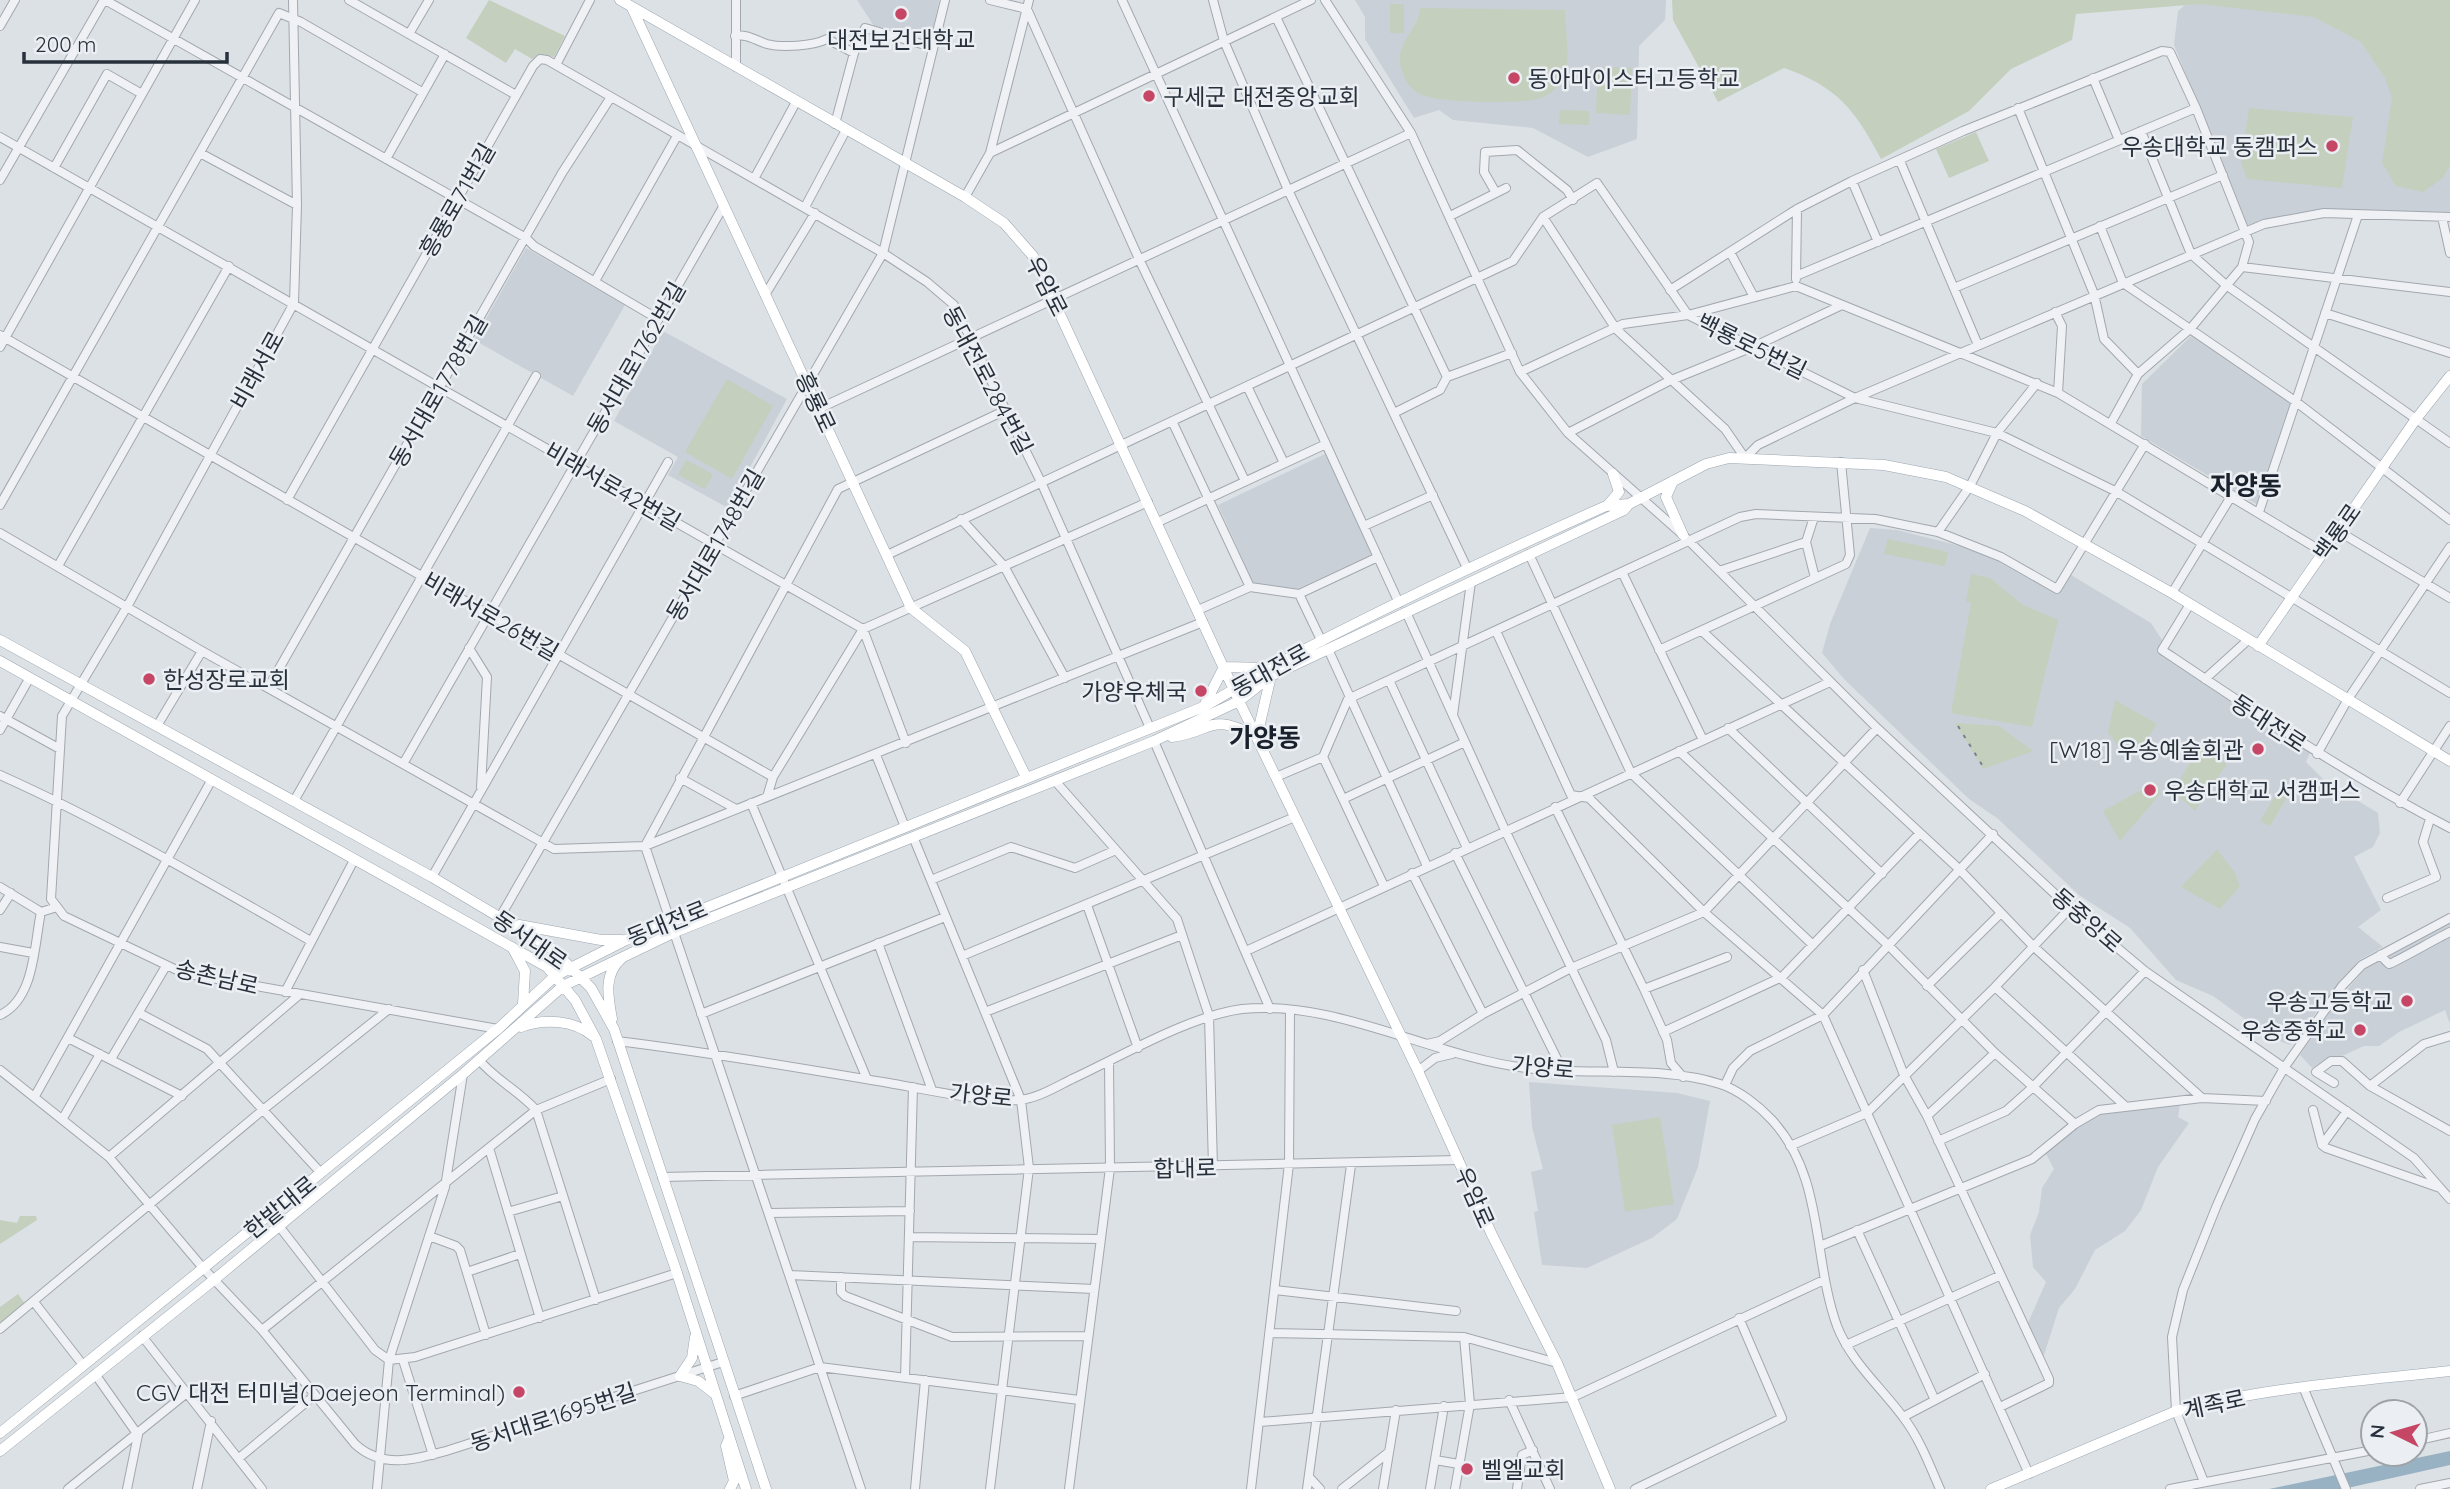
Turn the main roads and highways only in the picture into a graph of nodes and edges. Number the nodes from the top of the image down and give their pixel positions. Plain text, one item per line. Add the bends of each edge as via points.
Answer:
1 (620, 0) edge
2 (632, 7) junction
3 (2450, 376) edge
4 (1613, 474) road end
5 (1675, 478) junction
6 (1629, 504) junction
7 (1606, 506) junction
8 (1686, 538) road end
9 (0, 640) edge
10 (1325, 646) junction
11 (2258, 646) junction
12 (0, 661) edge
13 (1224, 667) junction
14 (1270, 672) junction
15 (1237, 696) junction
16 (1203, 707) junction
17 (1164, 736) junction
18 (1257, 736) junction
19 (2450, 761) edge
20 (1026, 777) junction
21 (504, 919) junction
22 (626, 940) junction
23 (506, 942) junction
24 (630, 952) junction
25 (571, 967) junction
26 (555, 976) junction
27 (580, 977) junction
28 (563, 986) junction
29 (523, 1007) junction
30 (614, 1029) junction
31 (514, 1030) junction
32 (596, 1038) junction
33 (695, 1329) junction
34 (2450, 1371) edge
35 (717, 1397) junction
36 (0, 1433) edge
37 (730, 1437) junction
38 (0, 1451) edge
39 (730, 1489) edge
40 (746, 1489) edge
41 (766, 1489) edge
42 (1611, 1489) edge
43 (1991, 1489) edge

1 - 2 main road, 우암로
2 - 13 main road, 우암로 via 965,197 1020,238 1055,298
2 - 20 main road, 흥룡로 via 911,608 965,651
3 - 11 main road, 백룡로
4 - 7 main road via 1619,492
5 - 6 main road, 동대전로
5 - 8 main road via 1666,497
5 - 11 main road, 동대전로 via 1706,464 1745,458 1920,471 1970,486 2025,511
6 - 7 main road, 동대전로
6 - 10 main road, 동대전로 via 1471,582
7 - 10 main road, 동대전로 via 1468,568
9 - 21 main road, 동서대로
10 - 14 main road, 동대전로
11 - 19 main road, 동대전로
12 - 23 main road, 동서대로
13 - 14 main road
13 - 15 main road, 우암로
13 - 16 main road
14 - 15 main road, 동대전로
14 - 18 main road
15 - 16 main road, 동대전로
15 - 17 main road, 동대전로
15 - 18 main road, 우암로
16 - 20 main road, 동대전로
17 - 18 main road via 1174,738 1214,722
17 - 24 main road, 동대전로
18 - 42 main road, 우암로 via 1573,1397
20 - 22 main road, 동대전로
21 - 22 main road via 569,935
21 - 25 main road, 동서대로 via 551,948
22 - 25 main road, 동대전로
23 - 26 main road, 동서대로
23 - 29 main road via 525,971
24 - 27 main road, 동대전로
24 - 30 main road via 610,973
25 - 26 main road, 동대전로
25 - 27 main road, 동서대로
26 - 28 main road, 동서대로
26 - 29 main road, 한밭대로
27 - 28 main road, 동대전로
27 - 30 main road, 동서대로
28 - 31 main road, 한밭대로
28 - 32 main road, 동서대로
29 - 36 main road, 한밭대로
30 - 41 main road, 동서대로
31 - 32 main road via 534,1023 562,1023
31 - 38 main road, 한밭대로
32 - 33 main road, 동서대로
33 - 35 main road, 동서대로
33 - 35 main road via 692,1358 680,1376 699,1381
34 - 43 main road, 계족로 via 2303,1387 2176,1411
35 - 37 main road, 동서대로
37 - 39 main road via 726,1446 734,1481
37 - 40 main road, 동서대로

